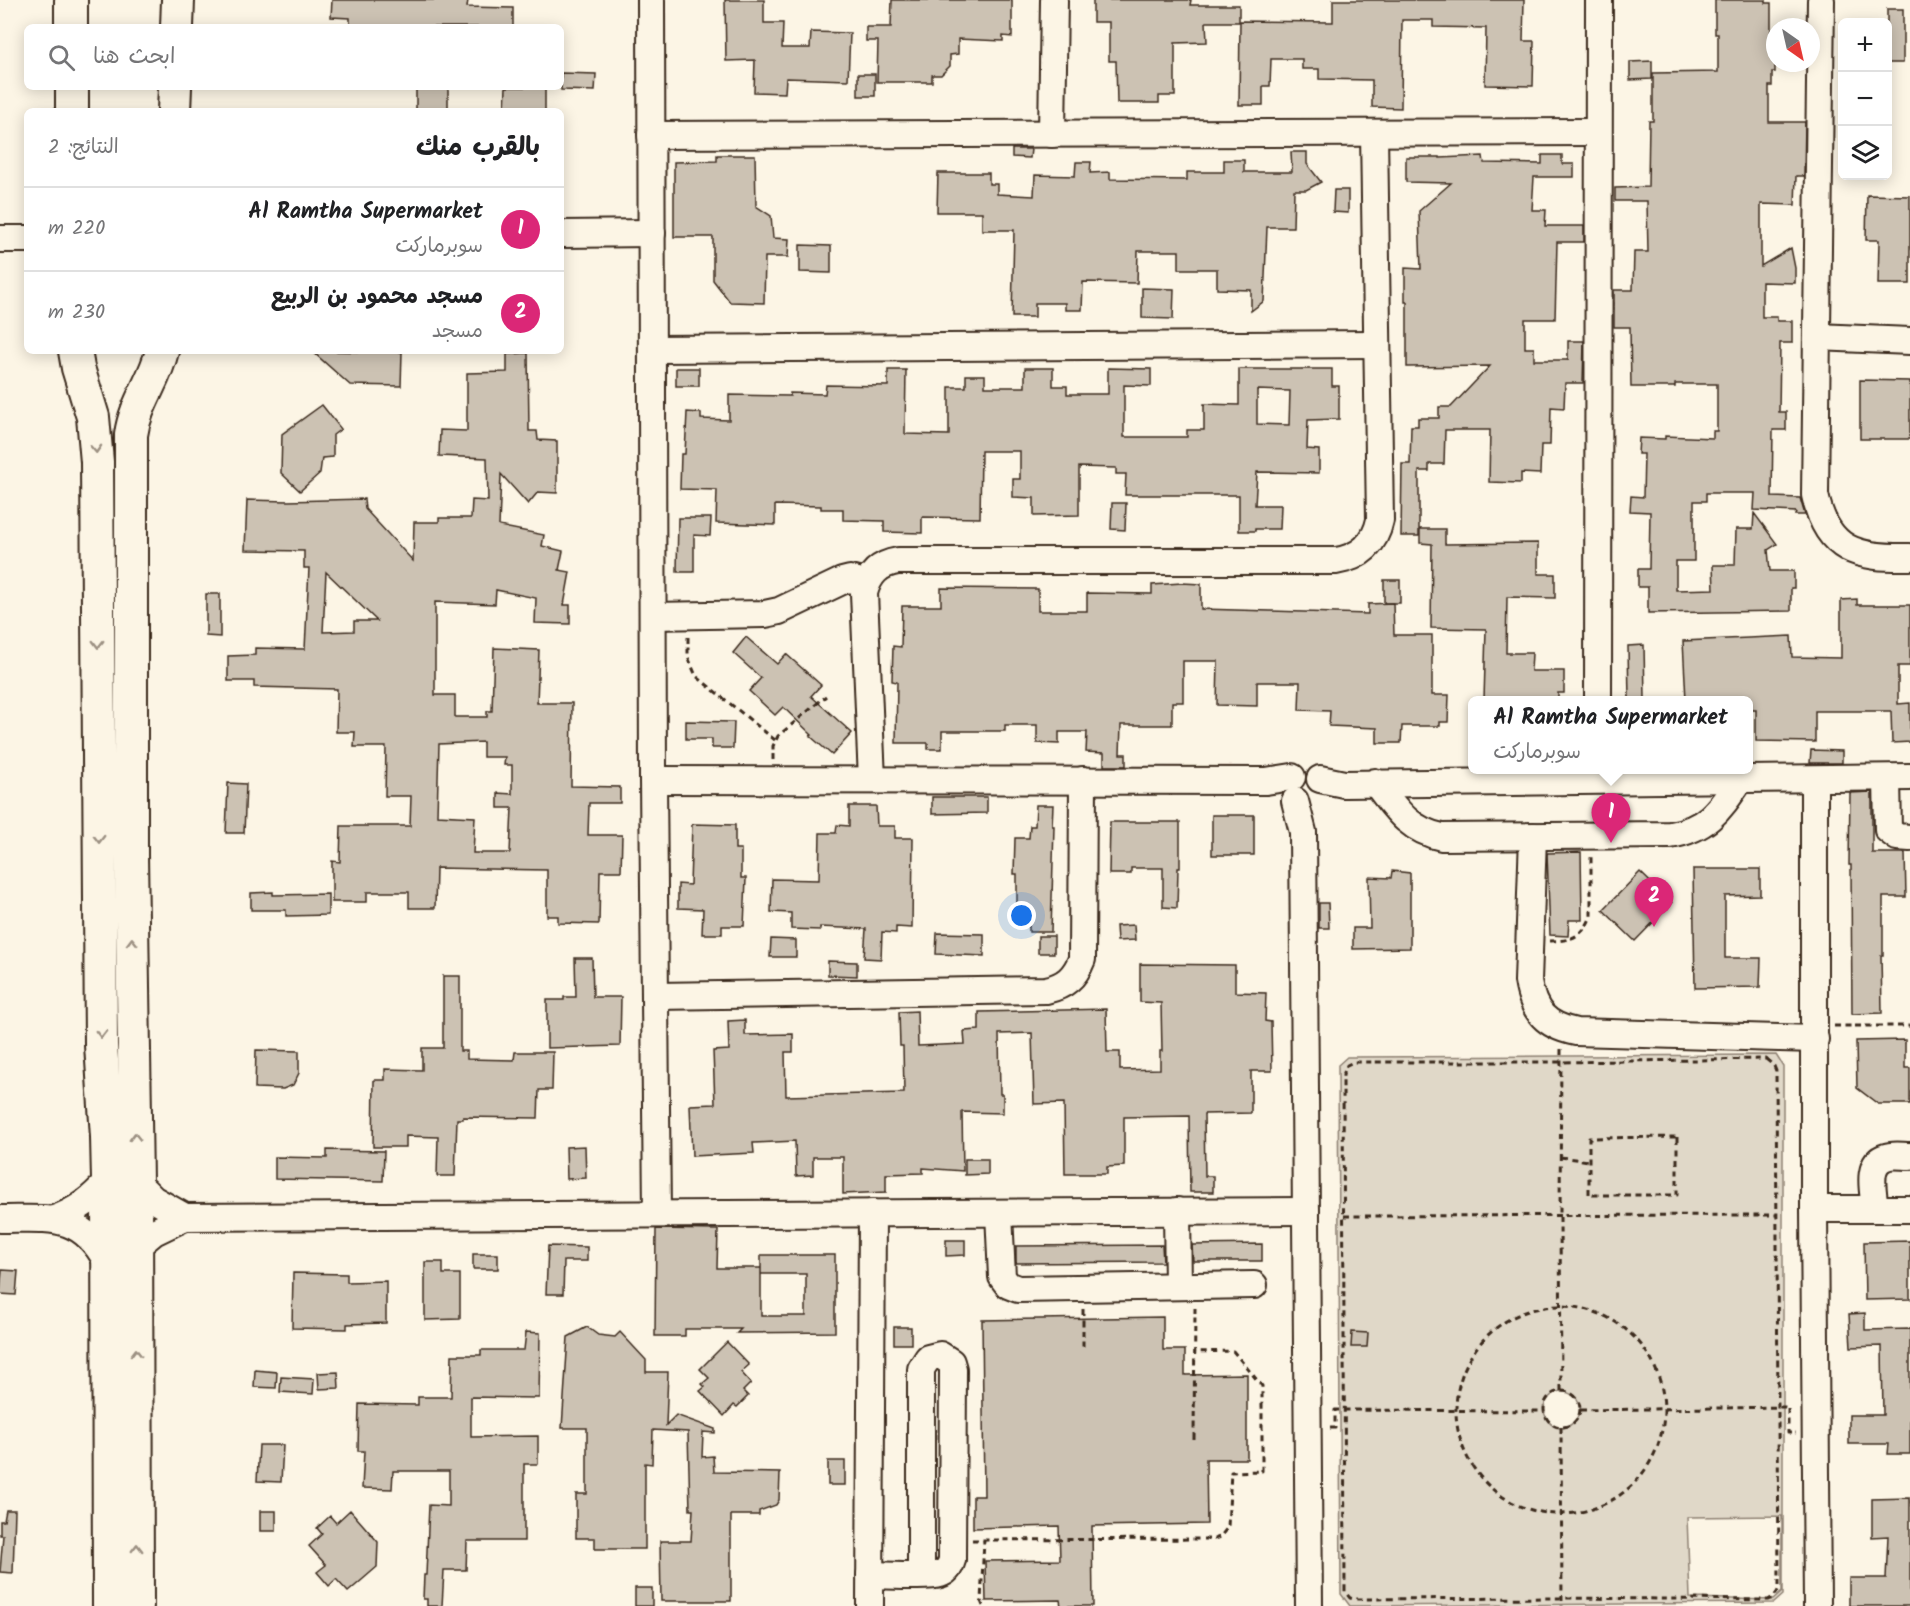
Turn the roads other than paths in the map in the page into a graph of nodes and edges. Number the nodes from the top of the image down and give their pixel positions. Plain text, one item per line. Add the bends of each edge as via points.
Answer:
1 (71, 0) edge
2 (178, 0) edge
3 (651, 0) edge
4 (1054, 0) edge
5 (1599, 0) edge
6 (1821, 0) edge
7 (71, 24) edge
8 (177, 24) edge
9 (72, 90) edge
10 (175, 90) edge
11 (72, 108) edge
12 (174, 108) edge
13 (1597, 132) junction
14 (1374, 133) junction
15 (1052, 134) junction
16 (651, 135) junction
17 (652, 233) junction
18 (564, 234) edge
19 (0, 239) edge
20 (24, 239) edge
21 (1817, 337) junction
22 (1910, 341) edge
23 (1377, 344) junction
24 (652, 348) junction
25 (76, 354) edge
26 (161, 354) edge
27 (135, 413) junction
28 (93, 417) junction
29 (1910, 558) edge
30 (866, 583) junction
31 (653, 616) junction
32 (1598, 696) edge
33 (1598, 775) edge
34 (1898, 777) edge
35 (1814, 779) junction
36 (653, 780) junction
37 (872, 780) junction
38 (1083, 780) junction
39 (1740, 780) junction
40 (1375, 782) junction
41 (1311, 790) junction
42 (1533, 836) junction
43 (1910, 838) edge
44 (656, 996) junction
45 (1815, 1033) junction
46 (1910, 1156) edge
47 (122, 1181) junction
48 (1814, 1209) junction
49 (1875, 1209) junction
50 (1910, 1209) edge
51 (1306, 1211) junction
52 (1177, 1212) junction
53 (872, 1213) junction
54 (999, 1213) junction
55 (657, 1214) junction
56 (185, 1217) junction
57 (0, 1219) edge
58 (54, 1219) junction
59 (136, 1247) junction
60 (107, 1262) junction
61 (1254, 1285) dead end
62 (1187, 1286) junction
63 (870, 1575) junction
64 (921, 1575) junction
65 (109, 1606) edge
66 (137, 1606) edge
67 (870, 1606) edge
68 (1309, 1606) edge
69 (1817, 1606) edge

1 - 7 main road
2 - 8 main road
3 - 16 street
4 - 15 street
5 - 13 street
6 - 21 street
9 - 11 main road
10 - 12 main road
13 - 14 street
13 - 32 street
14 - 15 street
14 - 23 street
15 - 16 street
16 - 17 street
17 - 18 street
17 - 24 street
19 - 20 street
21 - 22 street
21 - 29 street via 1815,495 1820,515 1829,532 1862,555
23 - 24 street
23 - 30 street via 1380,520 1373,540 1357,555 1336,561 898,561 879,567
24 - 31 street
25 - 28 main road
26 - 27 main road
27 - 28 main road
47 -> 27 main road via 131,855 130,470
28 -> 47 main road via 97,462 101,1045 107,1137
30 - 31 street via 842,581 765,614
30 - 37 street
31 - 36 street
33 - 39 street
33 - 40 street
34 - 35 street
34 - 43 street via 1888,830 1897,837
35 - 39 street
35 - 45 street
36 - 37 street
36 - 44 street
37 - 38 street
38 - 41 street via 1266,781
38 - 44 street via 1082,959 1073,977 1056,988
39 - 42 street via 1712,817 1693,829 1670,835
40 - 41 street
40 - 42 street via 1405,819 1432,835
41 - 51 street via 1304,832
42 - 45 street via 1528,981 1532,1000 1552,1024 1576,1032
44 - 55 street
45 - 48 street
46 - 49 street via 1884,1157 1876,1164 1872,1174
47 - 56 street
47 - 58 street
47 - 59 main road
47 - 60 main road
48 - 49 street
48 - 69 street
49 - 50 street
51 - 52 street
51 - 68 street
52 - 54 street
52 - 62 street
53 - 54 street
53 - 55 street
53 - 63 street
54 - 62 street via 1002,1277 1018,1289
55 - 56 street
56 - 59 street via 154,1232
57 - 58 street
58 - 60 street via 92,1238
66 -> 59 main road
60 - 65 main road
61 - 62 street
63 - 64 street
63 - 67 street
64 - 64 street via 937,1575 952,1560 953,1369 946,1358 934,1355 921,1369

